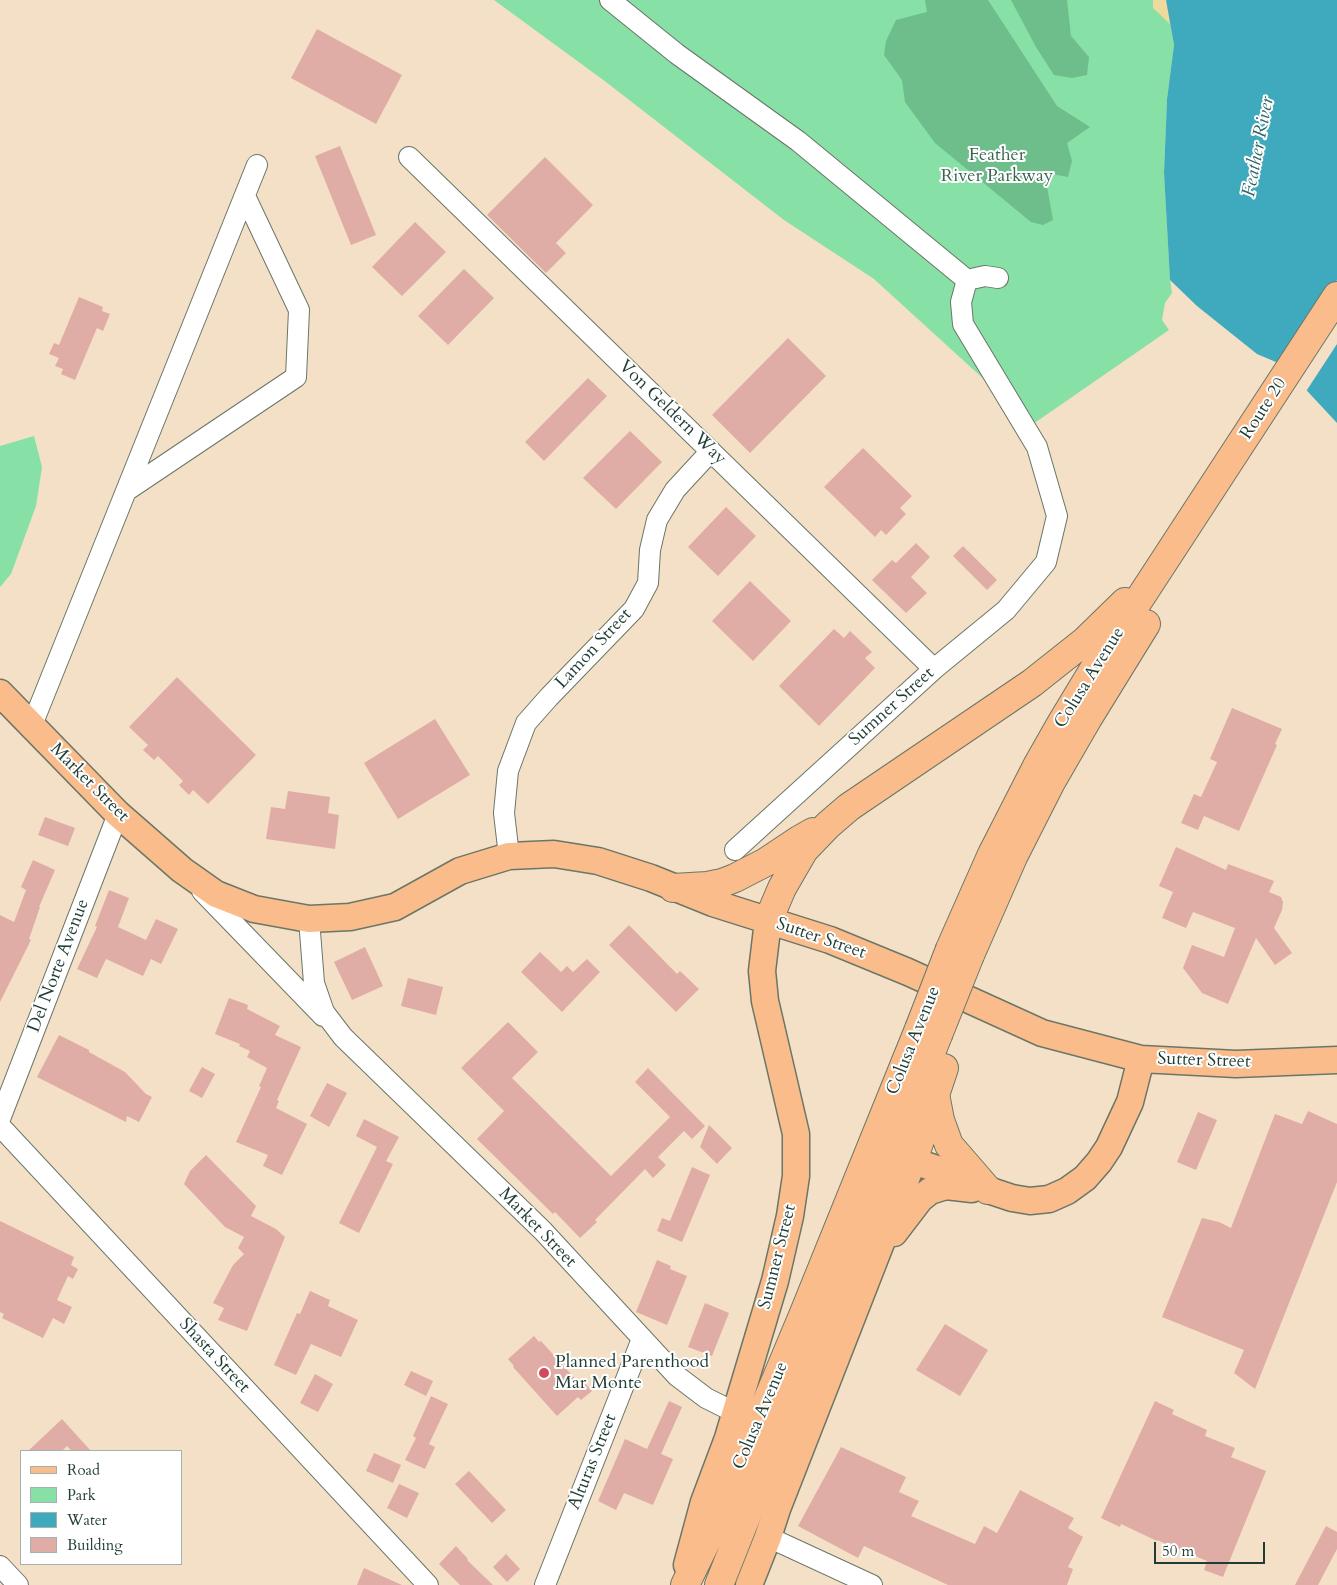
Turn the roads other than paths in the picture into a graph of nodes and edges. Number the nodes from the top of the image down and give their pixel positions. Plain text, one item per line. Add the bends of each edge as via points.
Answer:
1 (610, 0) edge
2 (409, 157) dead end
3 (257, 165) dead end
4 (245, 196) junction
5 (998, 278) dead end
6 (968, 280) junction
7 (1337, 296) edge
8 (1337, 329) edge
9 (711, 451) junction
10 (126, 491) junction
11 (1198, 527) junction
12 (1174, 547) junction
13 (934, 669) junction
14 (0, 693) edge
15 (32, 725) junction
16 (118, 814) junction
17 (828, 824) junction
18 (735, 850) dead end
19 (509, 856) junction
20 (182, 870) junction
21 (673, 888) junction
22 (310, 920) junction
23 (768, 921) junction
24 (968, 954) junction
25 (937, 1034) junction
26 (343, 1037) junction
27 (1141, 1059) junction
28 (1337, 1060) edge
29 (935, 1094) junction
30 (0, 1119) edge
31 (0, 1126) edge
32 (913, 1161) junction
33 (988, 1190) junction
34 (877, 1255) junction
35 (642, 1339) junction
36 (734, 1412) junction
37 (768, 1537) junction
38 (0, 1566) edge
39 (18, 1585) edge
40 (428, 1585) edge
41 (545, 1585) edge
42 (684, 1585) edge
43 (719, 1585) edge
44 (749, 1585) edge
45 (872, 1585) edge

1 - 6 street via 677,54 798,141
2 - 9 street, Von Geldern Way
3 - 4 street
4 - 10 street
4 - 10 street via 299,310 296,377
5 - 6 street via 985,276
6 - 13 street, Sumner Street via 961,302 963,324 1037,447 1057,516 1046,562 1006,610
7 - 11 highway, Route 20
8 - 11 highway, Route 20
9 - 13 street, Von Geldern Way
9 - 19 street, Lamon Street via 675,490 657,520 650,550 648,583 634,609 526,723 508,771 504,813
10 - 15 street
11 - 12 highway, Colusa Avenue
11 - 24 highway, Colusa Avenue via 1046,791
12 - 17 highway via 1109,619 1058,663
12 - 24 highway, Colusa Avenue via 1097,664 1037,766 992,854 967,908
13 - 18 street, Sumner Street
14 - 15 main road, Market Street
15 - 16 main road, Market Street
16 - 20 main road, Market Street
16 - 30 street, Del Norte Avenue
17 - 21 highway via 735,878 706,886
17 - 23 highway via 804,850
19 - 21 main road, Sutter Street via 554,854 598,861
19 - 22 main road, Sutter Street via 460,870 396,907
20 - 22 main road, Market Street via 216,894 254,909
20 - 26 street, Market Street
21 - 23 main road, Sutter Street
22 - 26 street, Market Street via 314,983 324,1012
23 - 27 main road, Sutter Street via 830,940 1042,1033
23 - 36 main road, Sumner Street via 762,971 764,994 796,1134 796,1176 775,1281
24 - 25 highway, Colusa Avenue, bridge
25 - 29 highway
25 - 42 highway, Colusa Avenue via 801,1322 720,1511
25 - 43 highway, Colusa Avenue
26 - 35 street, Market Street via 542,1231
27 - 28 main road, Sutter Street via 1236,1064
27 - 33 main road via 1130,1102 1109,1147 1085,1178 1068,1191 1049,1199 1012,1198
29 - 32 highway
29 - 33 highway via 949,1145
31 - 40 street, Shasta Street
32 - 33 main road
32 - 34 main road
33 - 34 main road via 946,1186 930,1191 920,1198
34 - 37 main road
35 - 36 street, Market Street via 677,1376 706,1398
35 - 41 street, Alturas Street
36 - 42 main road, Sumner Street via 704,1502
37 - 44 main road
37 - 45 street
38 - 39 street

